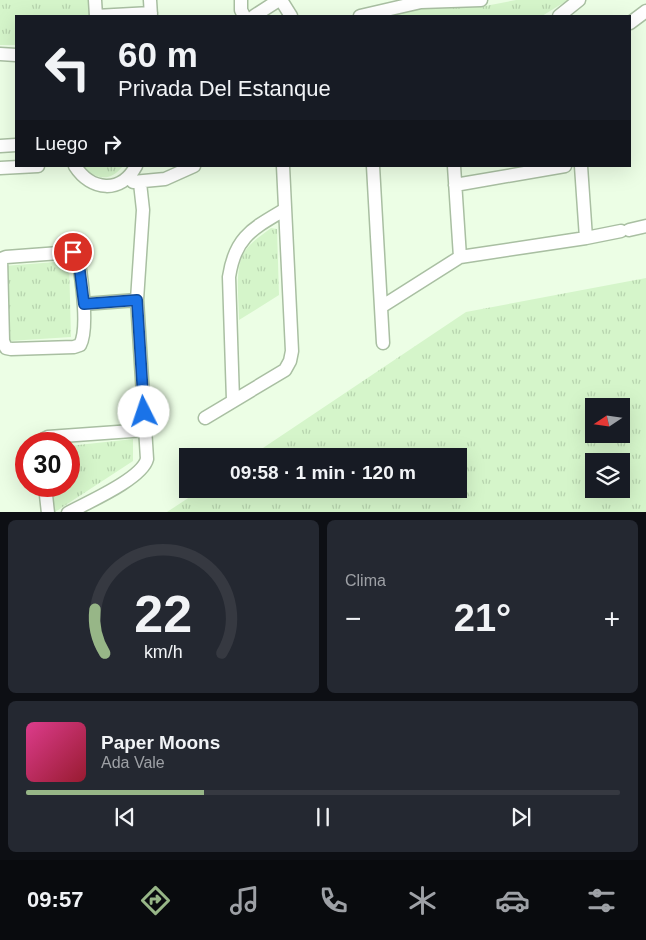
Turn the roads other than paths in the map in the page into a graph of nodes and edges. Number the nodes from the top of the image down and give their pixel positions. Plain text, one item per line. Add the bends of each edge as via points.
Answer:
1 (95, 0) edge
2 (241, 0) edge
3 (280, 0) edge
4 (481, 0) edge
5 (579, 0) edge
6 (451, 1) edge
7 (150, 10) edge
8 (646, 11) edge
9 (96, 15) edge
10 (105, 15) edge
11 (244, 15) edge
12 (256, 15) edge
13 (289, 15) edge
14 (364, 15) edge
15 (560, 15) edge
16 (631, 22) edge
17 (0, 54) edge
18 (15, 55) edge
19 (0, 146) edge
20 (15, 146) edge
21 (19, 167) edge
22 (76, 167) edge
23 (135, 167) edge
24 (192, 167) edge
25 (283, 167) edge
26 (373, 167) edge
27 (454, 167) edge
28 (559, 167) edge
29 (581, 167) edge
30 (0, 168) edge
31 (123, 181) junction
32 (140, 183) junction
33 (455, 185) junction
34 (284, 210) junction
35 (646, 226) edge
36 (586, 238) junction
37 (460, 257) junction
38 (137, 300) junction
39 (84, 304) junction
40 (381, 307) junction
41 (383, 343) dead end
42 (233, 400) junction
43 (205, 418) dead end
44 (146, 430) junction
45 (80, 435) edge
46 (46, 497) edge
47 (48, 512) edge
48 (68, 512) edge

1 - 9 street
2 - 11 street
3 - 12 street
3 - 13 street
4 - 6 street
5 - 15 street
6 - 14 street via 421,2
7 - 10 street
8 - 16 street
17 - 18 street
19 - 20 street
21 - 30 street
22 - 31 street via 80,175 96,185
23 - 31 street
24 - 32 street via 165,179
25 - 34 street
26 - 40 street
27 - 33 street
28 - 33 street
29 - 36 street
31 - 32 street
32 - 38 street via 143,210
33 - 37 street
34 - 42 street via 247,234 231,261
34 - 42 street via 292,356 285,370
35 - 36 street
36 - 37 street
37 - 40 street
38 - 39 street
38 - 44 street
39 - 39 street via 80,345 6,348 1,259 77,254
40 - 41 street
42 - 43 street
44 - 45 street
44 - 48 street via 146,464 128,480
46 - 47 street

